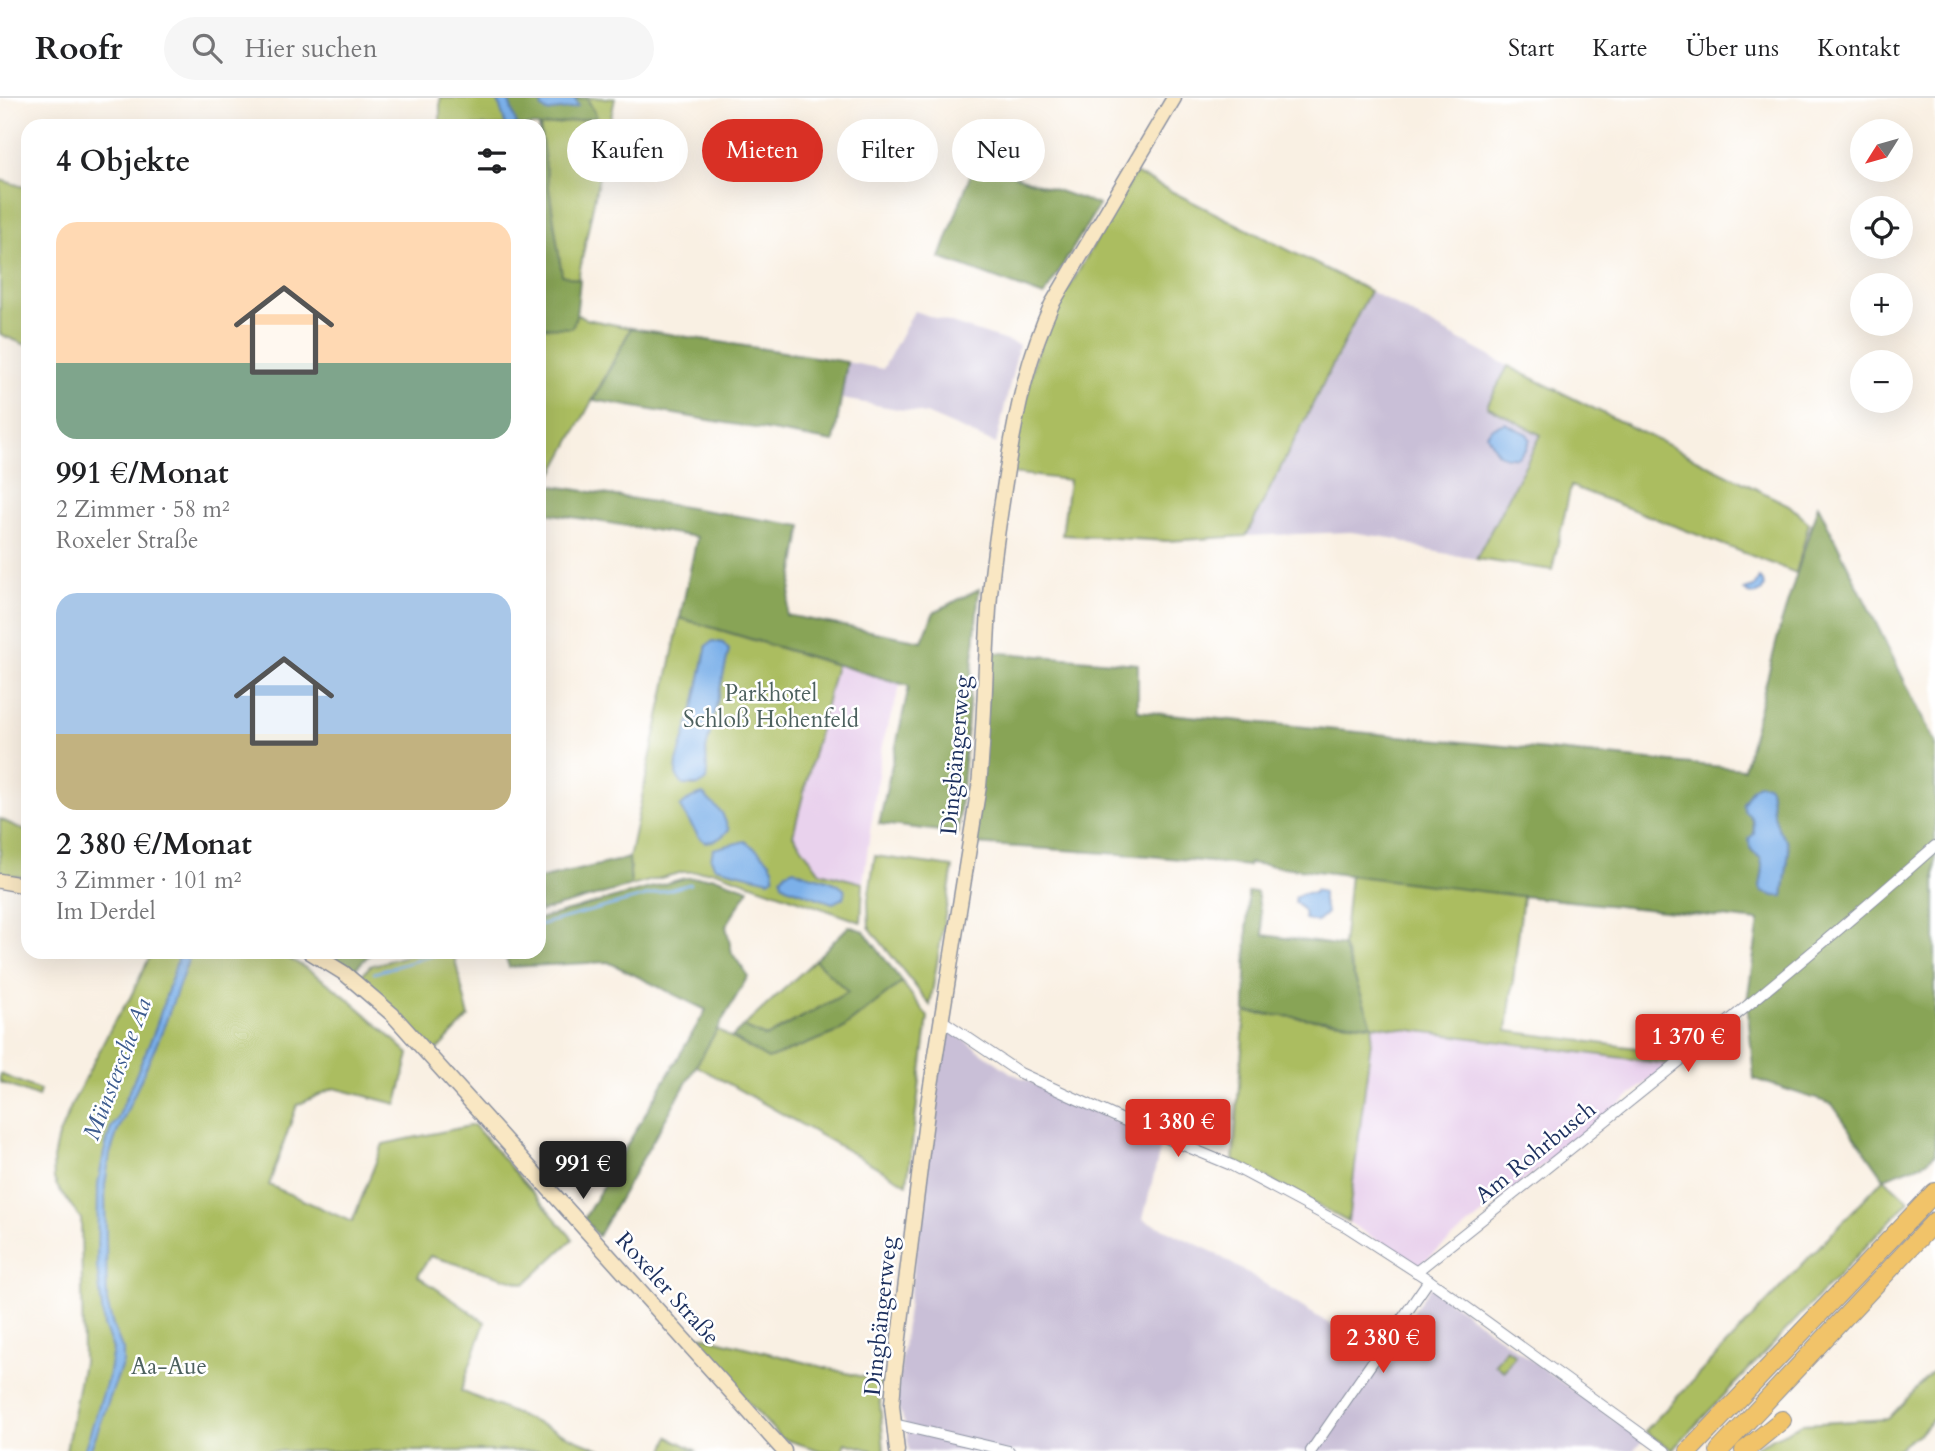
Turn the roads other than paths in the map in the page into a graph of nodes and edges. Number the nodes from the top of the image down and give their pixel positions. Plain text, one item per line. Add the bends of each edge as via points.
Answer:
1 (1174, 98) edge
2 (1935, 846) edge
3 (0, 881) edge
4 (21, 885) edge
5 (321, 959) edge
6 (940, 1019) junction
7 (1935, 1192) edge
8 (1935, 1221) edge
9 (1416, 1272) junction
10 (1429, 1280) junction
11 (1782, 1420) dead end
12 (894, 1424) junction
13 (784, 1451) edge
14 (897, 1451) edge
15 (1009, 1451) edge
16 (1311, 1451) edge
17 (1665, 1451) edge
18 (1689, 1451) edge
19 (1719, 1451) edge
20 (1744, 1451) edge

1 - 6 main road, Dingbängerweg via 1065,281 1032,354 997,534 978,786
2 - 9 street, Am Rohrbusch via 1673,1068
3 - 4 main road
5 - 13 main road, Roxeler Straße via 393,1014
6 - 9 street via 1020,1073 1231,1165 1347,1227
6 - 12 main road, Dingbängerweg via 894,1378
7 - 18 highway
8 - 19 highway
9 - 10 street
10 - 16 street
10 - 17 street
11 - 20 highway
12 - 14 main road, Dingbängerweg
12 - 15 street

